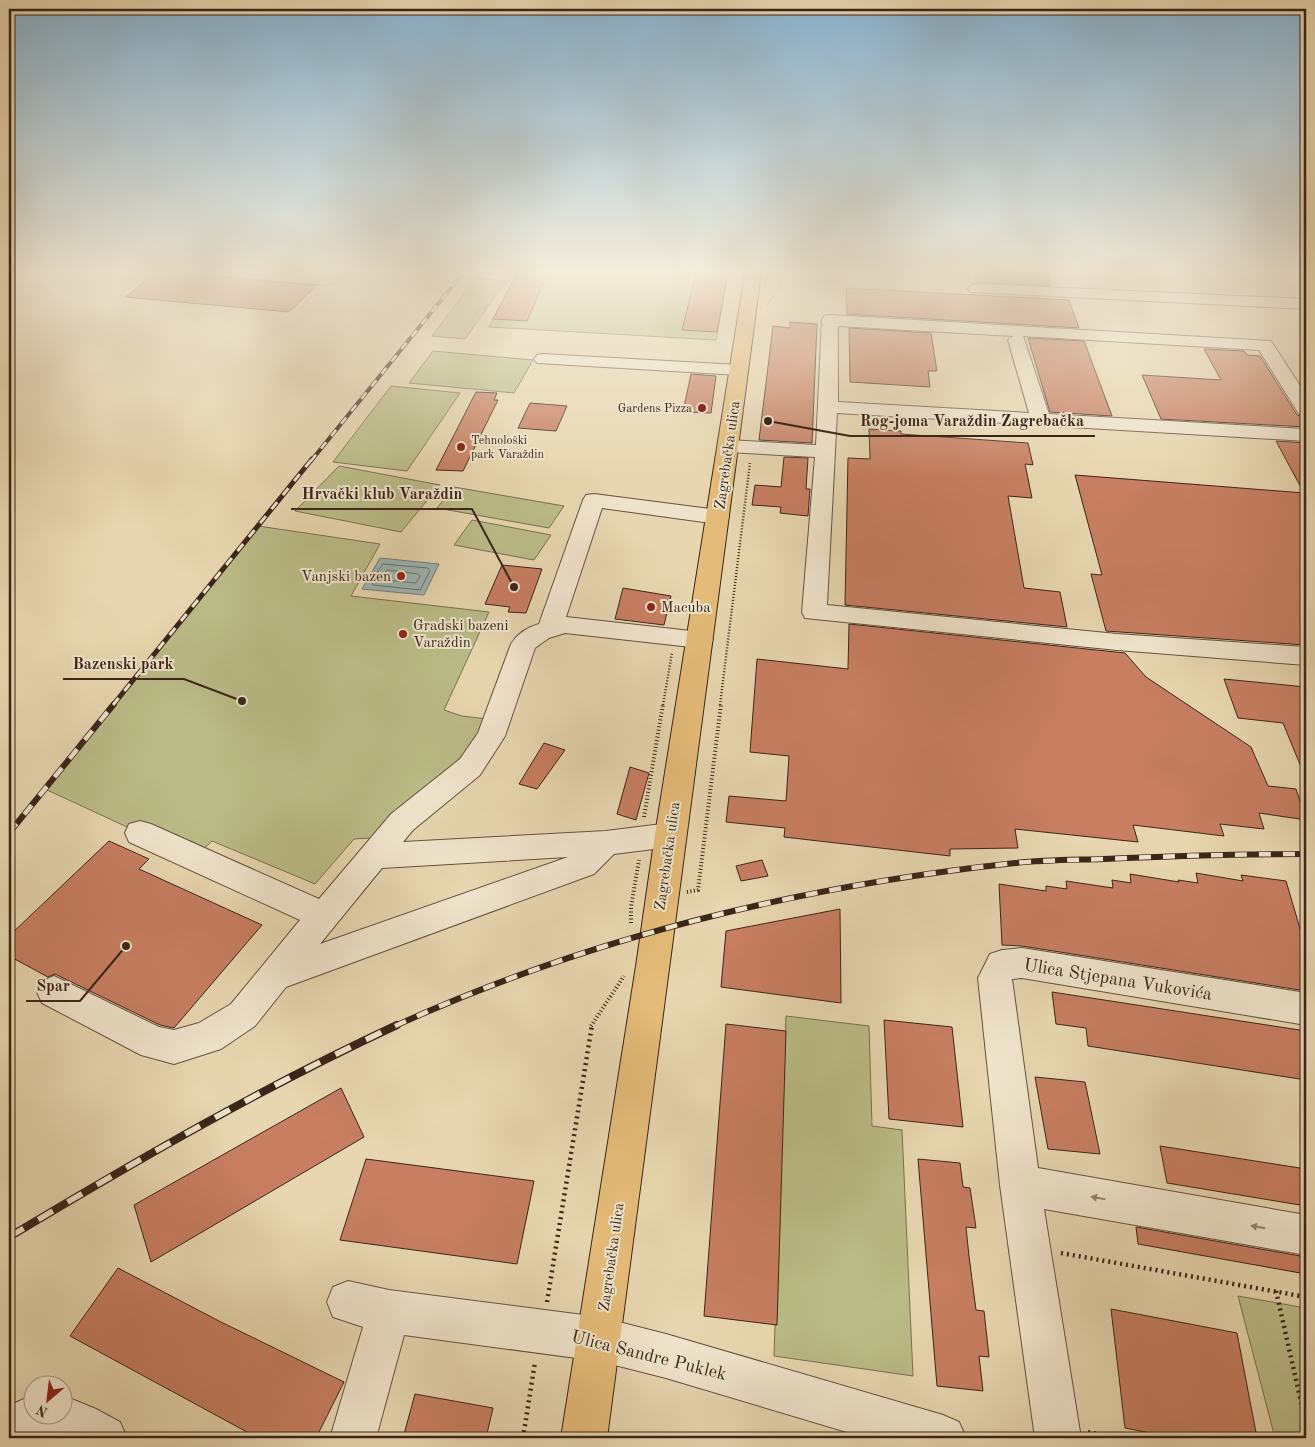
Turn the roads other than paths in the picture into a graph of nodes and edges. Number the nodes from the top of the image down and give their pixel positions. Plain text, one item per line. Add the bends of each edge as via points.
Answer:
1 (1017, 340) dead end
2 (744, 341) edge
3 (830, 341) edge
4 (1263, 341) edge
5 (543, 359) dead end
6 (739, 370) junction
7 (828, 407) junction
8 (1306, 410) edge
9 (1041, 420) junction
10 (1306, 436) edge
11 (728, 446) junction
12 (826, 452) junction
13 (718, 517) junction
14 (550, 628) junction
15 (700, 640) junction
16 (1306, 656) edge
17 (657, 829) junction
18 (140, 834) dead end
19 (606, 843) junction
20 (373, 856) junction
21 (324, 916) junction
22 (274, 976) junction
23 (54, 992) dead end
24 (1306, 1009) edge
25 (1020, 1185) junction
26 (1306, 1235) edge
27 (348, 1302) dead end
28 (389, 1311) junction
29 (599, 1339) junction
30 (9, 1435) edge
31 (104, 1438) edge
32 (353, 1438) edge
33 (584, 1438) edge
34 (943, 1438) edge
35 (1058, 1438) edge

1 - 9 street
2 - 6 main road, Zagrebačka ulica
3 - 7 street
4 - 8 street
5 - 6 street
6 - 11 main road, Zagrebačka ulica
7 - 9 street
7 - 12 street
9 - 10 street
11 - 12 street
11 - 13 main road, Zagrebačka ulica
12 - 16 street via 814,612 1117,642
13 - 14 street via 594,500
13 - 15 main road, Zagrebačka ulica
14 - 15 street via 577,625
14 - 20 street via 524,644 490,736 470,767 402,822
15 - 17 main road, Zagrebačka ulica
17 - 19 street
17 - 29 main road, Zagrebačka ulica
18 - 21 street
19 - 20 street
19 - 22 street via 584,865
20 - 21 street
21 - 22 street
22 - 23 street via 243,1015 208,1037 174,1047 154,1043
24 - 25 street, Ulica Stjepana Vukovića via 1022,963 1002,965 996,978
26 -> 25 street
25 - 35 street, Ulica Stjepana Vukovića
27 - 28 street, Ulica Sandre Puklek
28 - 29 street, Ulica Sandre Puklek
28 - 32 street
29 - 33 main road, Zagrebačka ulica
29 - 34 street, Ulica Sandre Puklek
30 - 31 street via 30,1419 47,1415 64,1417

